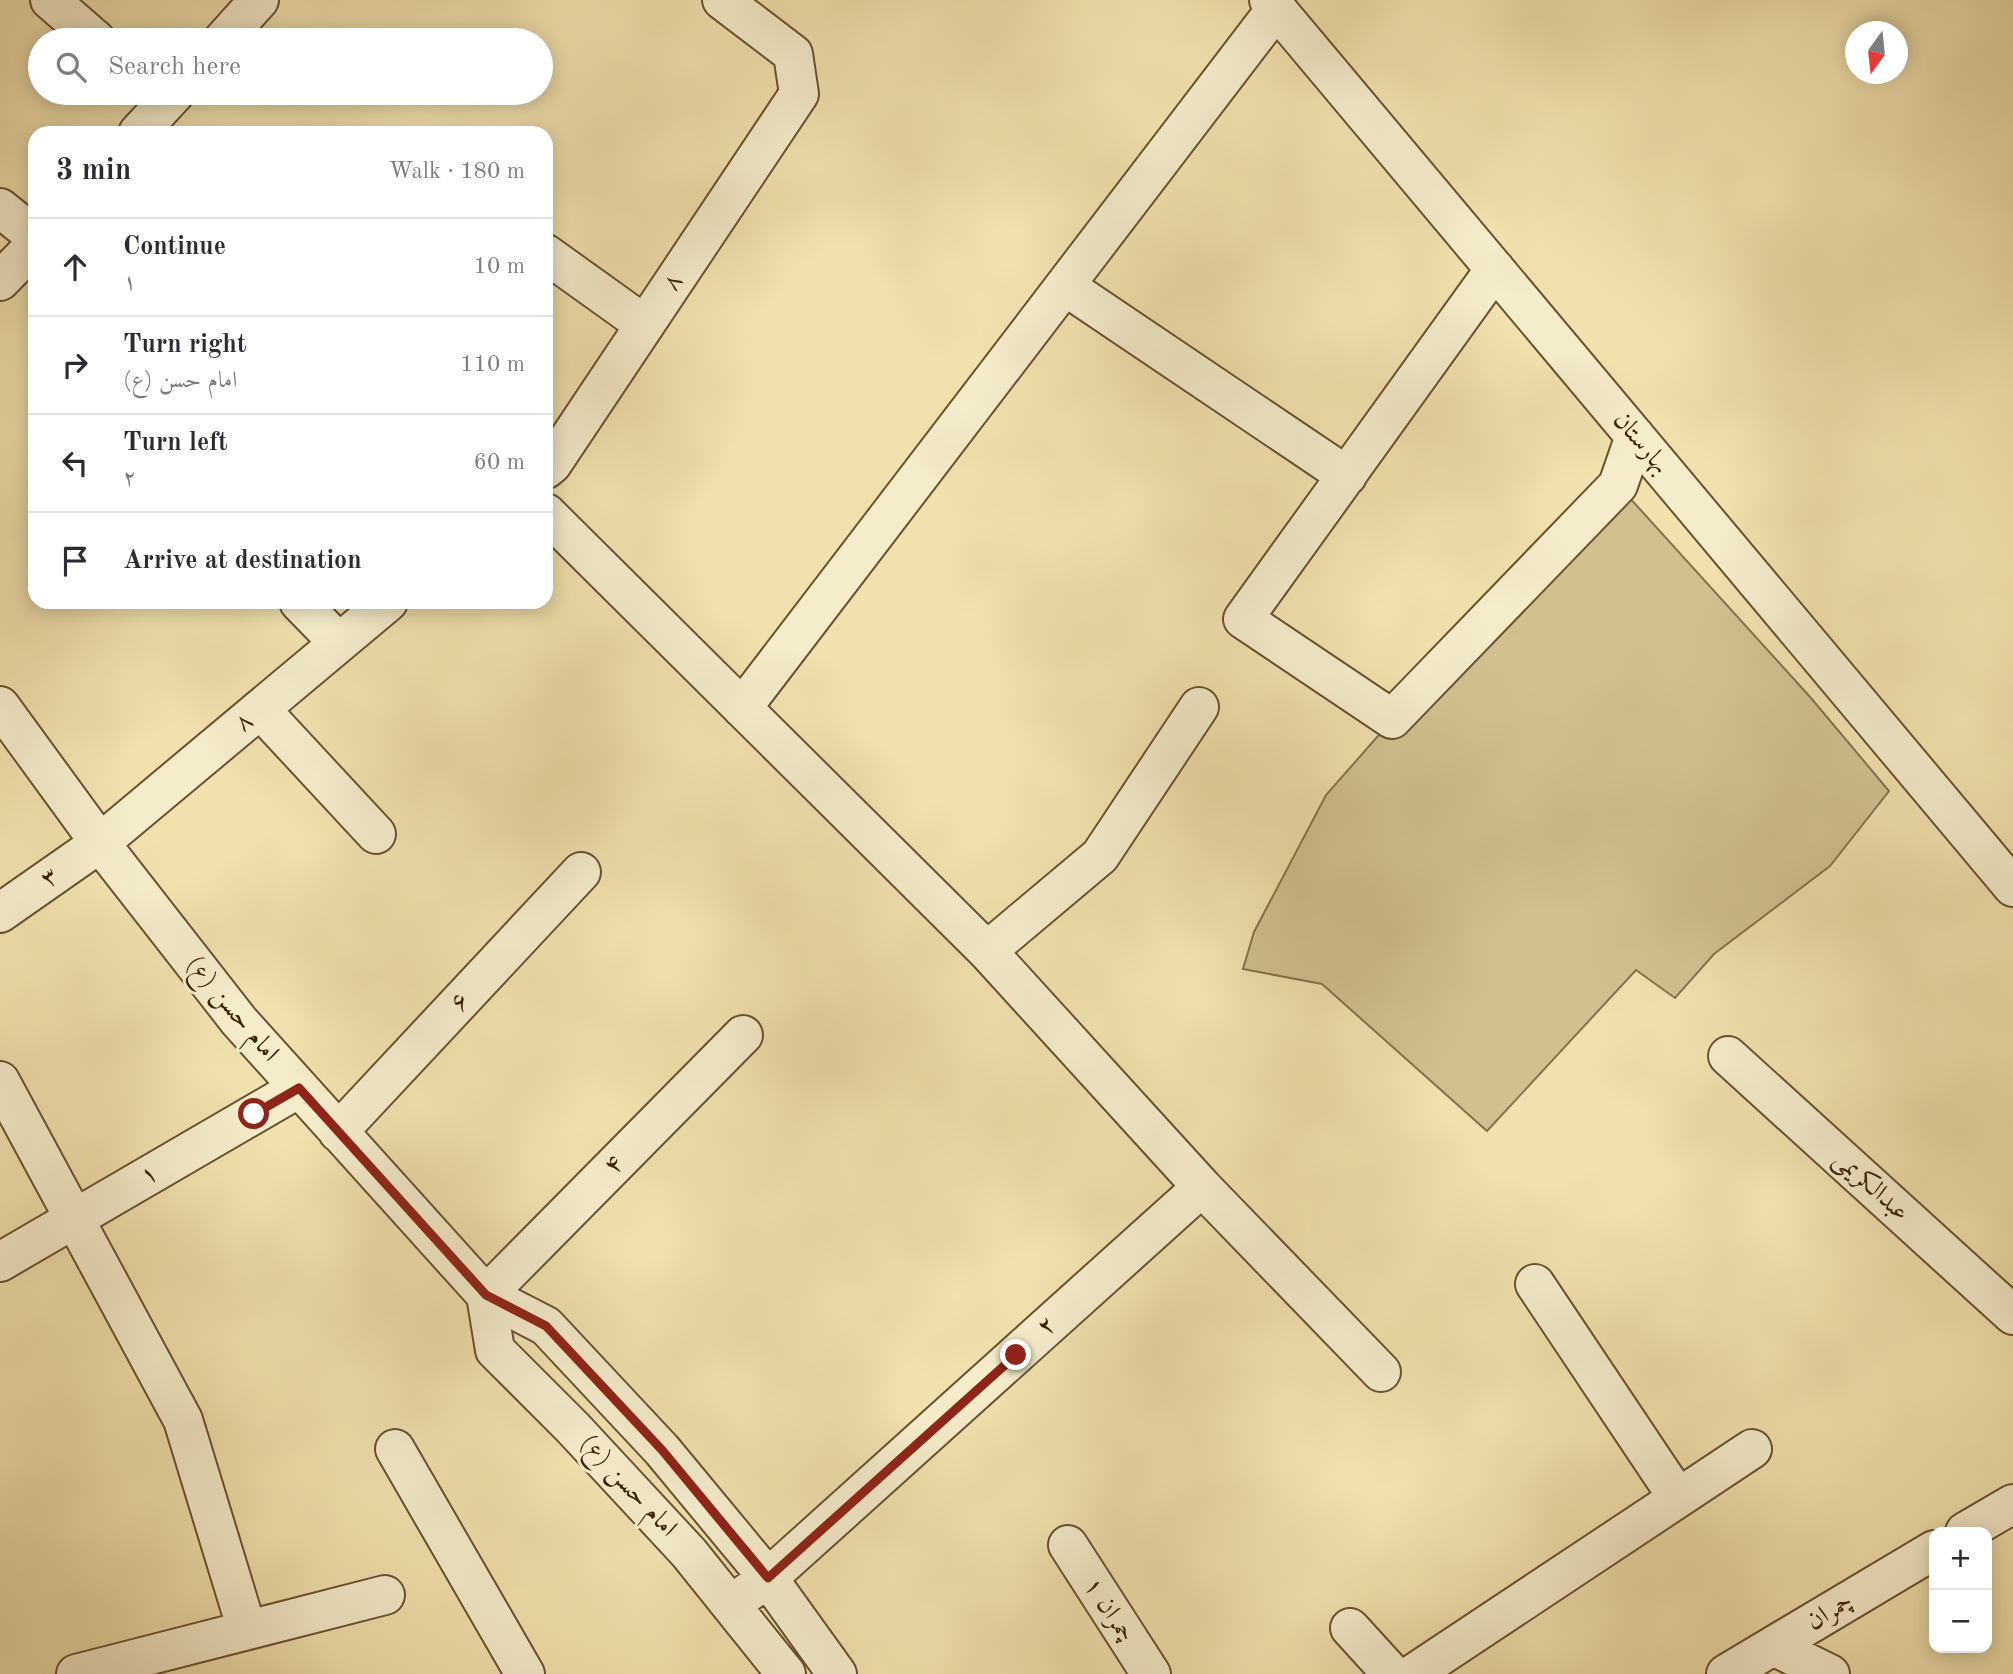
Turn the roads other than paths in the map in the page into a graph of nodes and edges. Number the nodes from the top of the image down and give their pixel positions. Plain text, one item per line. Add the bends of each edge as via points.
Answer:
1 (50, 0) edge
2 (259, 0) edge
3 (722, 0) edge
4 (1273, 4) edge
5 (82, 28) edge
6 (234, 28) edge
7 (159, 105) edge
8 (143, 126) edge
9 (0, 208) edge
10 (28, 230) edge
11 (28, 252) edge
12 (553, 259) edge
13 (1495, 269) junction
14 (0, 281) edge
15 (1065, 286) junction
16 (645, 325) junction
17 (1635, 436) junction
18 (553, 457) edge
19 (1346, 476) junction
20 (553, 520) edge
21 (306, 609) edge
22 (380, 609) edge
23 (339, 643) junction
24 (0, 706) edge
25 (1199, 707) dead end
26 (743, 708) junction
27 (260, 709) junction
28 (376, 834) dead end
29 (100, 844) junction
30 (581, 872) dead end
31 (2013, 887) edge
32 (0, 913) edge
33 (987, 951) junction
34 (743, 1035) dead end
35 (1728, 1056) dead end
36 (0, 1081) edge
37 (299, 1088) junction
38 (338, 1132) junction
39 (1202, 1187) junction
40 (74, 1218) junction
41 (0, 1262) edge
42 (1535, 1283) dead end
43 (486, 1295) junction
44 (2013, 1315) edge
45 (1381, 1372) dead end
46 (395, 1449) dead end
47 (1752, 1449) dead end
48 (1678, 1498) junction
49 (2013, 1504) edge
50 (1974, 1527) edge
51 (1068, 1545) dead end
52 (1929, 1553) edge
53 (768, 1578) junction
54 (385, 1594) dead end
55 (732, 1604) junction
56 (1350, 1628) dead end
57 (247, 1630) junction
58 (1773, 1646) junction
59 (76, 1674) edge
60 (525, 1674) edge
61 (786, 1674) edge
62 (837, 1674) edge
63 (1151, 1674) edge
64 (1392, 1674) edge
65 (1413, 1674) edge
66 (1726, 1674) edge
67 (1830, 1674) edge

1 - 5 street
2 - 6 street
3 - 16 street, ۸ via 793,54 799,94
4 - 13 street, بهارستان
4 - 15 street
7 - 8 street
9 - 10 street
11 - 14 street
12 - 16 street
13 - 17 street, بهارستان
13 - 19 street
15 - 19 street
15 - 26 street
16 - 18 street, ۸
17 - 19 street via 1618,485 1392,719 1243,620
17 - 31 street, بهارستان
20 - 26 street
21 - 23 street
22 - 23 street, ۸
23 - 27 street, ۸
24 - 29 street, امام حسن (ع)
25 - 33 street via 1100,856
26 - 33 street
27 - 28 street
27 - 29 street, ۸
29 - 32 street, ۳
29 - 37 street, امام حسن (ع) via 239,1021
30 - 38 street, ۶
33 - 39 street
34 - 43 street, ۴
35 - 44 street, عبدالکریمی
36 - 40 street
37 - 38 street, امام حسن (ع)
37 - 40 street, ۱
38 - 43 street, امام حسن (ع)
39 - 45 street
39 - 53 street, ۲
40 - 41 street, ۱
40 - 57 street via 183,1420
42 - 48 street
43 - 53 street, امام حسن (ع) via 546,1326 662,1450
43 - 55 street, امام حسن (ع) via 495,1350 671,1533
46 - 60 street
47 - 48 street
48 - 65 street
49 - 50 street
51 - 63 street, چمران ۱
52 - 58 street, چمران
53 - 55 street, ۲
53 - 62 street, امام حسن (ع)
54 - 57 street
55 - 61 street, امام حسن (ع)
56 - 64 street
57 - 59 street
58 - 66 street, چمران
58 - 67 street

